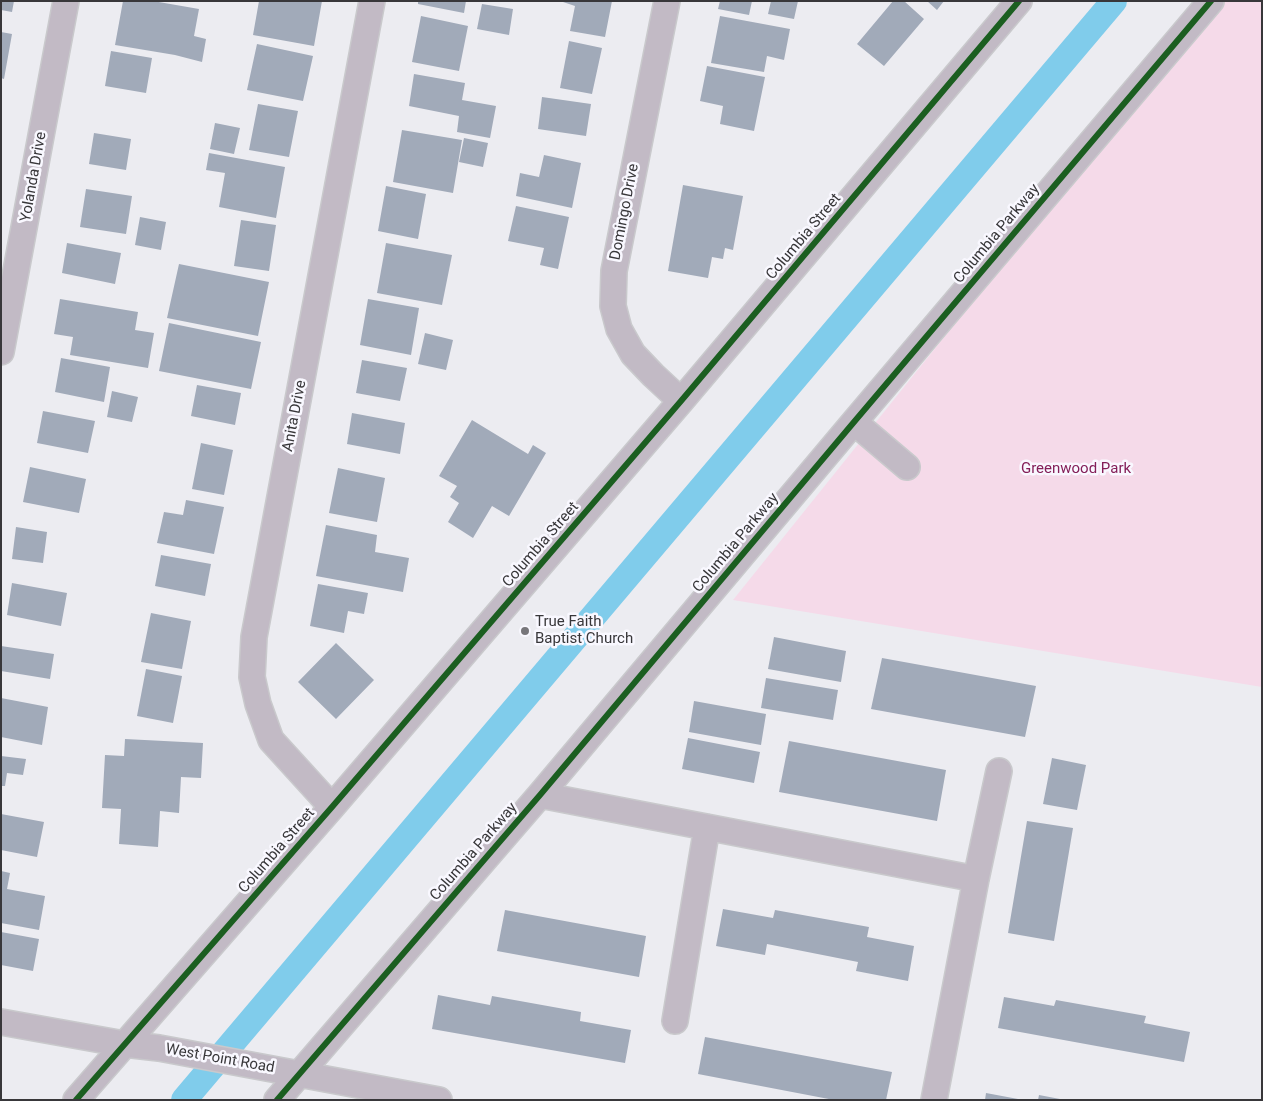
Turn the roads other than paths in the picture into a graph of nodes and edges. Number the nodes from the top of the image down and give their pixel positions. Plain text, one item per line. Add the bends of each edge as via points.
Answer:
1 (66, 1) edge
2 (372, 1) edge
3 (667, 1) edge
4 (1019, 1) edge
5 (1211, 1) edge
6 (1, 352) edge
7 (681, 401) junction
8 (854, 422) junction
9 (907, 467) dead end
10 (999, 771) dead end
11 (540, 795) junction
12 (332, 807) junction
13 (707, 827) junction
14 (976, 879) junction
15 (675, 1021) dead end
16 (1, 1022) edge
17 (124, 1044) junction
18 (299, 1074) junction
19 (76, 1100) edge
20 (278, 1100) edge
21 (439, 1100) edge
22 (934, 1100) edge

1 - 6 street, Yolanda Drive
2 - 12 street, Anita Drive via 254,637 252,677 271,740
3 - 7 street, Domingo Drive via 614,271 613,306 619,329 633,354
4 - 7 street, Columbia Street
5 - 8 street, Columbia Parkway
7 - 12 street, Columbia Street
8 - 9 street
8 - 11 street, Columbia Parkway
10 - 14 street
11 - 13 street
11 - 18 street, Columbia Parkway
12 - 17 street, Columbia Street
13 - 14 street
13 - 15 street
14 - 22 street
16 - 17 street, West Point Road
17 - 18 street, West Point Road
17 - 19 street, Columbia Street
18 - 20 street, Columbia Parkway
18 - 21 street, West Point Road

